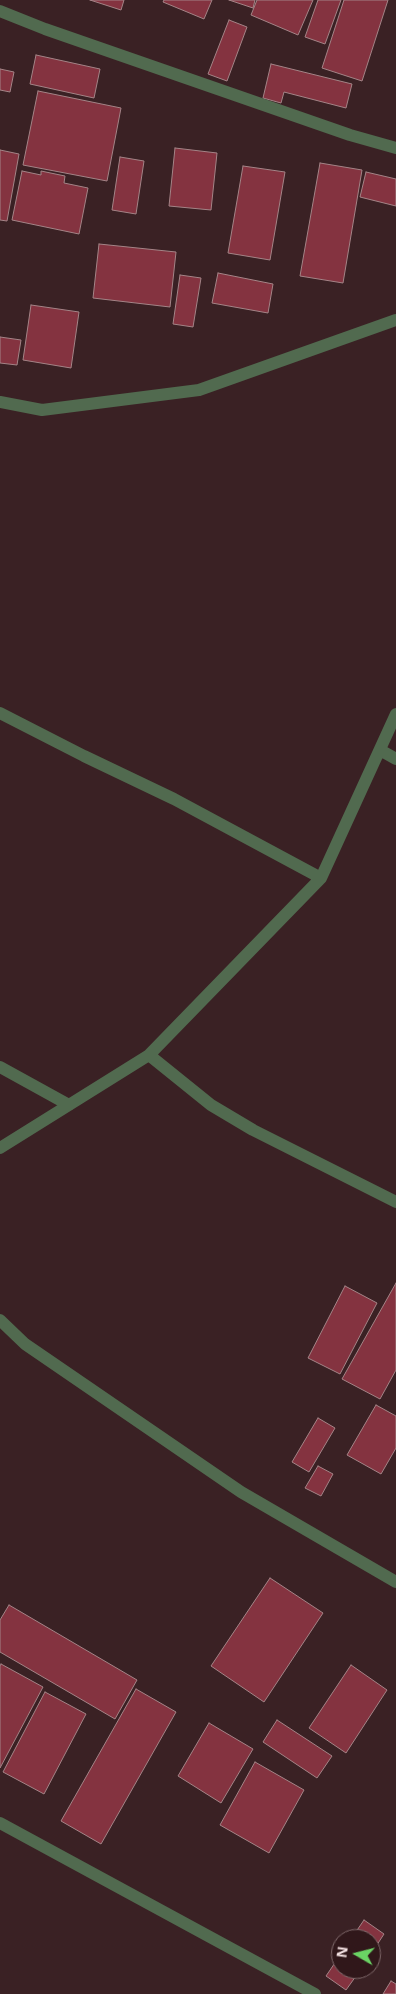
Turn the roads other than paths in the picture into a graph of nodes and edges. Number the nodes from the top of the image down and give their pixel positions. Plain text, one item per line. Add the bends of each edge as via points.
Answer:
1 (0, 11) edge
2 (396, 148) edge
3 (396, 320) edge
4 (0, 402) edge
5 (0, 713) edge
6 (396, 714) edge
7 (380, 750) junction
8 (396, 759) edge
9 (322, 878) junction
10 (149, 1055) junction
11 (0, 1068) edge
12 (70, 1104) junction
13 (0, 1148) edge
14 (396, 1202) edge
15 (0, 1320) edge
16 (396, 1582) edge
17 (0, 1823) edge
18 (315, 1994) edge

1 - 2 street via 350,135
3 - 4 street via 199,390 42,410
5 - 9 street via 174,799
6 - 7 street
7 - 8 street
7 - 9 street
9 - 10 street
10 - 12 street
10 - 14 street via 210,1105
11 - 12 street
12 - 13 street
15 - 16 street via 25,1344 241,1492
17 - 18 street

